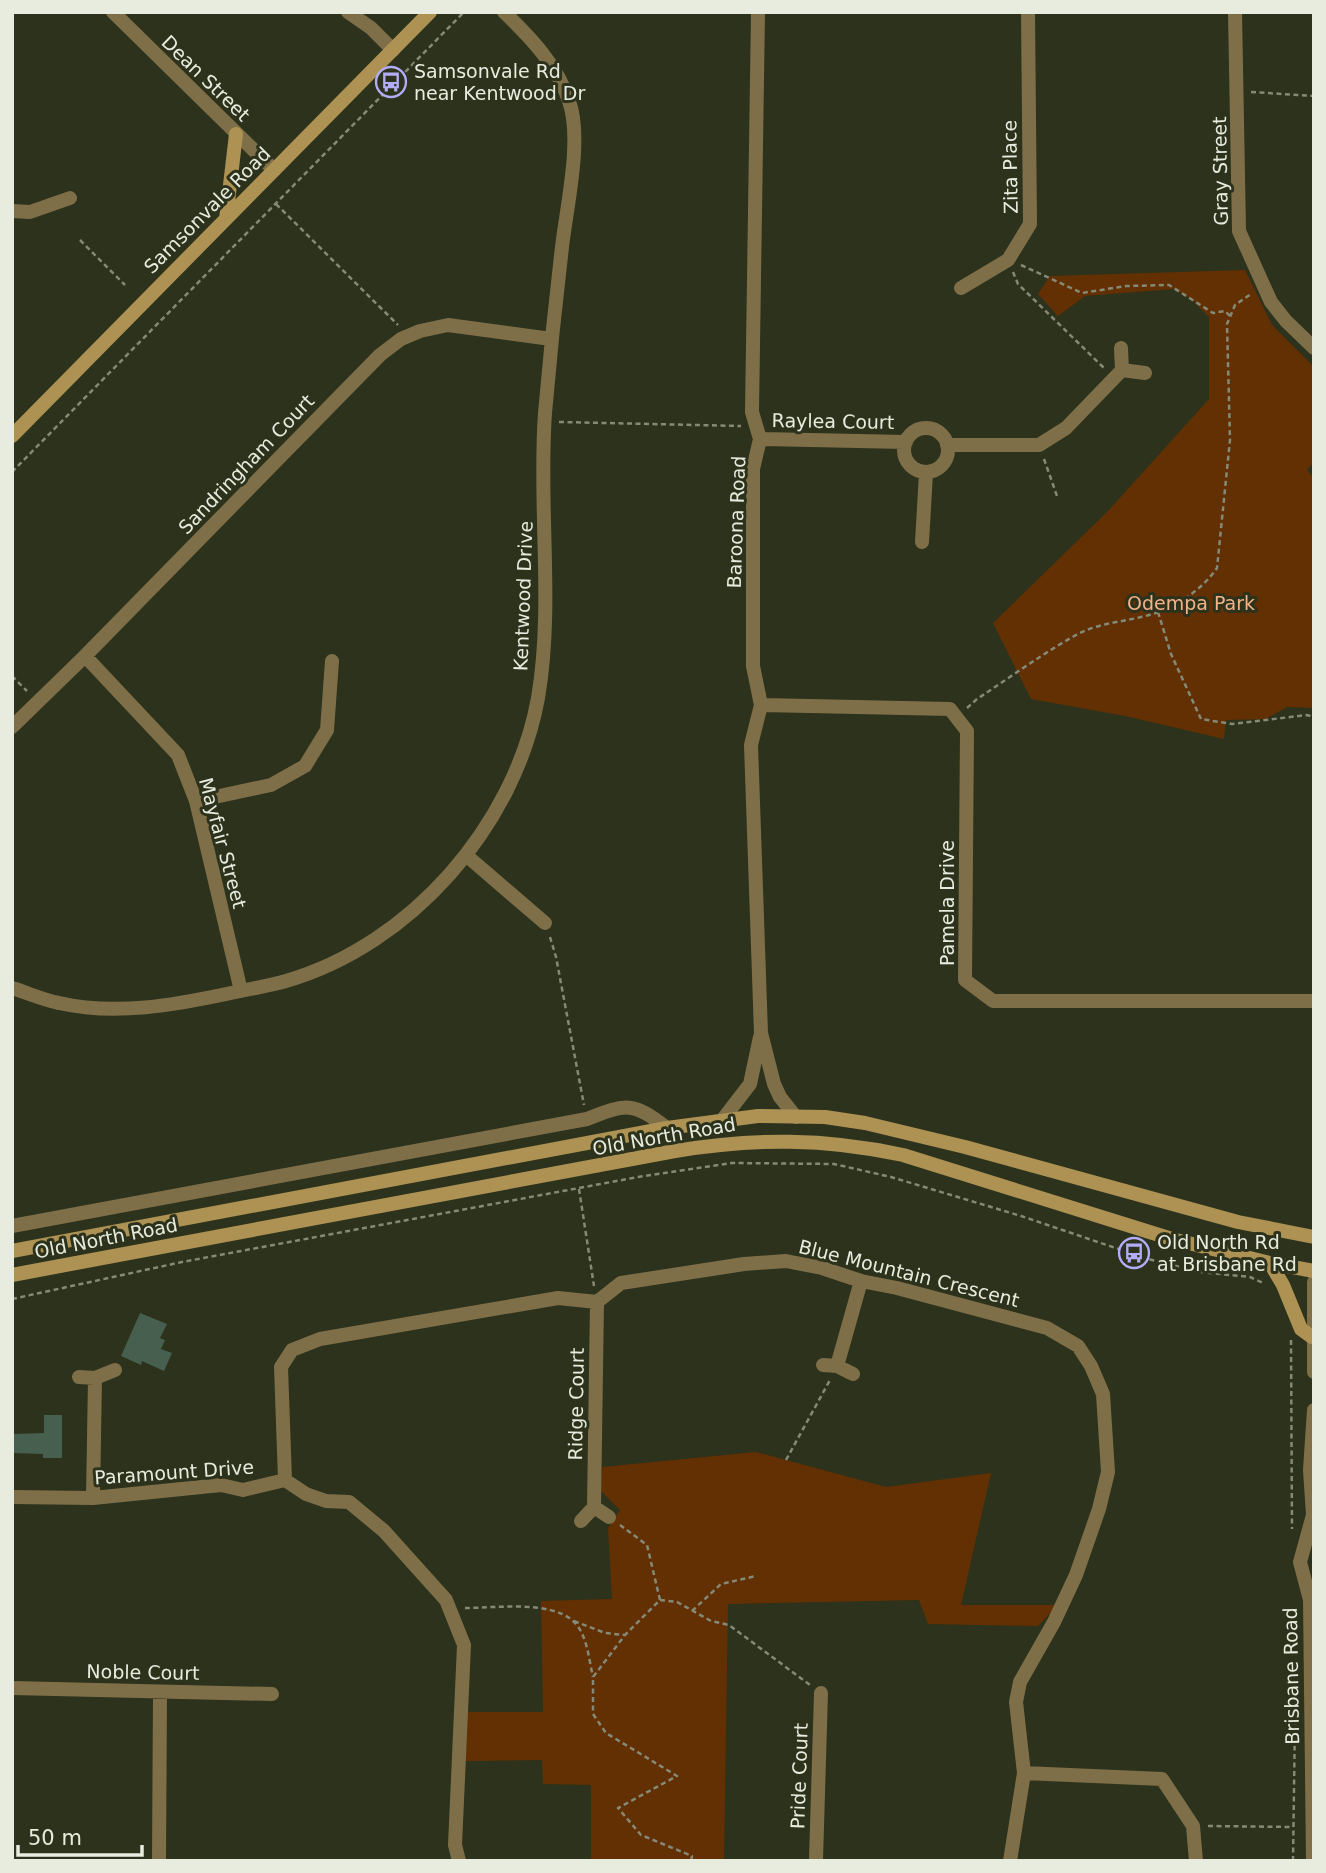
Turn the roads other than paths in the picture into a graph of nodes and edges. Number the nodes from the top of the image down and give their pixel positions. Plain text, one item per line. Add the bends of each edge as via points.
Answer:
1 (113, 12) edge
2 (348, 12) edge
3 (430, 12) edge
4 (504, 12) edge
5 (758, 12) edge
6 (1028, 12) edge
7 (1235, 12) edge
8 (393, 50) junction
9 (236, 134) junction
10 (274, 170) junction
11 (69, 198) dead end
12 (12, 211) edge
13 (226, 219) junction
14 (961, 288) dead end
15 (551, 339) junction
16 (1121, 348) dead end
17 (1314, 348) edge
18 (1145, 373) dead end
19 (1119, 375) junction
20 (757, 433) junction
21 (12, 436) edge
22 (906, 442) junction
23 (947, 445) junction
24 (926, 473) junction
25 (922, 542) dead end
26 (85, 656) junction
27 (332, 661) dead end
28 (761, 705) junction
29 (12, 727) edge
30 (196, 801) junction
31 (467, 856) junction
32 (545, 923) road end
33 (12, 989) edge
34 (241, 991) junction
35 (1314, 1001) edge
36 (761, 1032) junction
37 (796, 1117) junction
38 (723, 1119) junction
39 (667, 1128) junction
40 (12, 1226) edge
41 (1314, 1237) edge
42 (12, 1251) edge
43 (1270, 1263) junction
44 (1314, 1271) edge
45 (12, 1276) edge
46 (860, 1281) junction
47 (1314, 1282) edge
48 (597, 1302) junction
49 (1312, 1337) edge
50 (115, 1370) dead end
51 (1314, 1372) edge
52 (853, 1374) dead end
53 (79, 1377) dead end
54 (95, 1377) junction
55 (1314, 1410) edge
56 (285, 1480) junction
57 (12, 1497) edge
58 (93, 1498) junction
59 (594, 1507) junction
60 (609, 1517) road end
61 (581, 1521) dead end
62 (12, 1688) edge
63 (160, 1693) junction
64 (821, 1693) road end
65 (272, 1694) dead end
66 (1024, 1773) junction
67 (1313, 1826) edge
68 (159, 1861) edge
69 (459, 1861) edge
70 (816, 1861) edge
71 (1010, 1861) edge
72 (1196, 1861) edge
73 (1313, 1861) edge

1 - 9 street, Dean Street
2 - 8 street
3 - 8 main road, Samsonvale Road
4 - 15 street, Kentwood Drive via 554,66 571,104 575,145
5 - 20 street, Baroona Road via 752,412
6 - 14 street, Zita Place via 1030,225 1008,260
7 - 17 street, Gray Street via 1239,231 1271,302
8 - 10 main road, Samsonvale Road
9 - 10 street, Dean Street
9 - 13 main road
10 - 13 main road, Samsonvale Road
11 - 12 street via 30,212
13 - 21 main road, Samsonvale Road
15 - 26 street, Sandringham Court via 448,325 401,339 380,355
15 - 31 street, Kentwood Drive via 545,422 545,639 537,700 520,762 492,820
16 - 19 street
18 - 19 street
19 - 23 street via 1066,428 1039,444
20 - 22 street, Raylea Court
20 - 28 street, Baroona Road via 753,666
22 - 23 street, Raylea Court via 909,433 926,426 942,433
22 - 24 street, Raylea Court via 903,450 909,466
23 - 24 street via 942,466
24 - 25 street
26 - 29 street, Sandringham Court
26 - 30 street, Mayfair Street via 178,755
27 - 30 street via 327,730 305,766 271,785
28 - 35 street, Pamela Drive via 950,709 957,717 967,731 965,980 993,1001
28 - 36 street, Baroona Road via 751,745
30 - 34 street, Mayfair Street
31 - 32 street
31 - 34 street, Kentwood Drive via 386,932 338,960 288,981
33 - 34 street, Kentwood Drive via 60,1004 115,1009 173,1006
36 - 37 street, Baroona Road via 774,1084
36 - 38 street, Baroona Road via 750,1084
37 - 38 main road, Old North Road
37 - 41 main road, Old North Road via 825,1117 910,1133 1238,1222
38 - 39 main road, Old North Road
39 - 40 street, Old North Road via 639,1108 611,1110 587,1119
39 - 42 main road, Old North Road
43 - 44 main road, Old North Road
43 - 45 main road, Old North Road via 1172,1239 903,1155 788,1140 675,1151
43 - 49 main road via 1301,1329
46 - 48 street, Blue Mountain Crescent via 786,1261 744,1264 621,1283
46 - 52 street via 830,1366
46 - 66 street, Blue Mountain Crescent via 1047,1328 1078,1346 1103,1394 1108,1472 1099,1509 1065,1599 1020,1682 1016,1702
47 - 49 street
48 - 56 street via 558,1298 320,1339 292,1350 281,1367
48 - 59 street, Ridge Court
49 - 51 street
50 - 54 street
53 - 54 street
54 - 58 street
55 - 67 street, Brisbane Road via 1313,1515 1300,1562 1310,1600
56 - 58 street, Paramount Drive via 243,1490 221,1485
56 - 69 street via 326,1502 349,1502 384,1531 446,1600 464,1645 455,1845
57 - 58 street, Paramount Drive
59 - 60 street
59 - 61 street
62 - 63 street, Noble Court
63 - 65 street, Noble Court
63 - 68 street
64 - 70 street, Pride Court
66 - 71 street
66 - 72 street via 1162,1779 1193,1826
67 - 73 street, Brisbane Road

